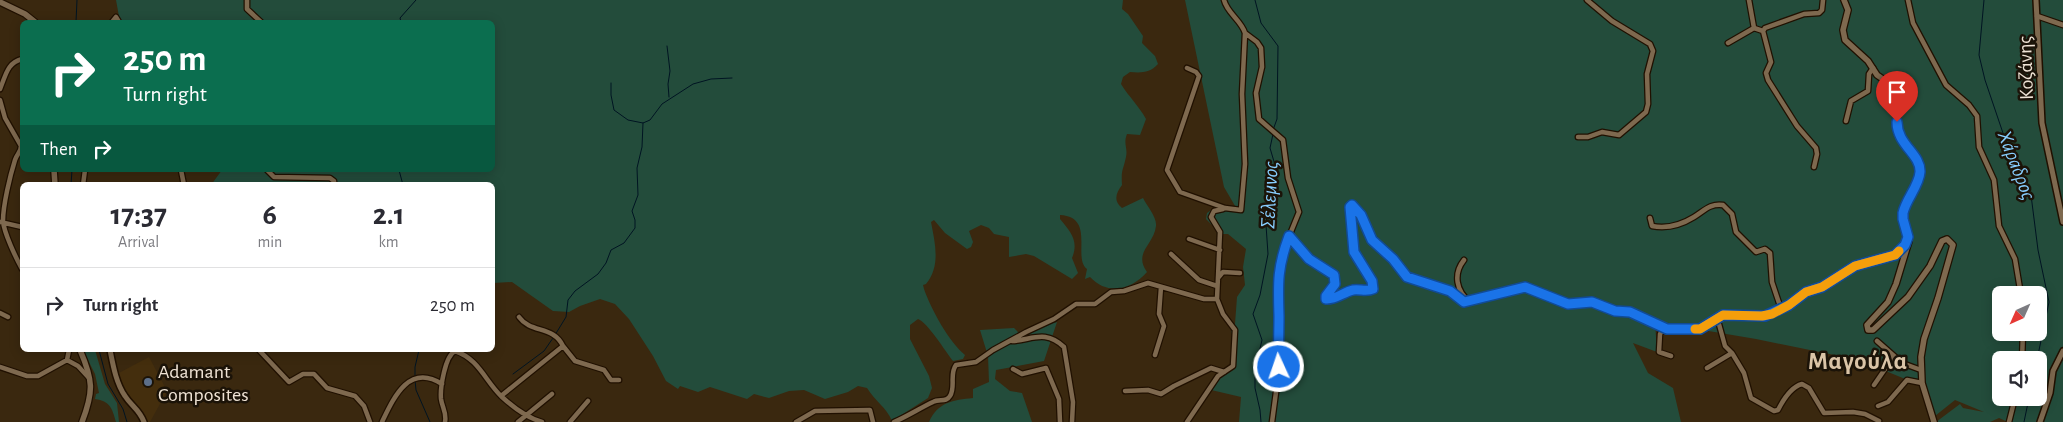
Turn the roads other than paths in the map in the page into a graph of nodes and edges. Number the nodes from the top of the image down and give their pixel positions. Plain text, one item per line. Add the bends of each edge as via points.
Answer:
1 (247, 0) edge
2 (1224, 0) edge
3 (1587, 0) edge
4 (1749, 0) edge
5 (1823, 0) edge
6 (1844, 0) edge
7 (1908, 0) edge
8 (2036, 0) edge
9 (0, 2) edge
10 (2037, 16) junction
11 (32, 20) edge
12 (259, 20) edge
13 (2063, 24) edge
14 (1754, 28) junction
15 (1763, 31) junction
16 (1245, 33) junction
17 (1728, 43) dead end
18 (20, 60) edge
19 (1187, 68) dead end
20 (1873, 68) junction
21 (0, 70) edge
22 (6, 74) junction
23 (0, 89) edge
24 (0, 100) edge
25 (1846, 122) dead end
26 (1578, 137) dead end
27 (20, 144) edge
28 (20, 151) edge
29 (1814, 168) dead end
30 (269, 172) edge
31 (334, 182) edge
32 (1226, 208) junction
33 (1650, 218) dead end
34 (2, 222) edge
35 (2063, 222) edge
36 (20, 226) edge
37 (1289, 236) junction
38 (1908, 237) junction
39 (1189, 239) dead end
40 (1220, 250) junction
41 (1171, 254) dead end
42 (1464, 260) dead end
43 (20, 264) edge
44 (1240, 273) dead end
45 (1217, 284) junction
46 (2020, 286) edge
47 (1161, 287) junction
48 (1217, 299) junction
49 (1470, 302) junction
50 (1781, 309) junction
51 (0, 312) edge
52 (8, 317) dead end
53 (519, 318) dead end
54 (1717, 318) junction
55 (1664, 328) junction
56 (1010, 341) junction
57 (1876, 341) dead end
58 (563, 346) junction
59 (2063, 351) edge
60 (69, 352) edge
61 (81, 352) edge
62 (111, 352) edge
63 (261, 352) edge
64 (452, 352) edge
65 (459, 352) edge
66 (1732, 353) junction
67 (1154, 354) dead end
68 (1671, 356) dead end
69 (1894, 356) junction
70 (67, 360) junction
71 (0, 367) edge
72 (1013, 368) dead end
73 (1708, 368) dead end
74 (1921, 370) junction
75 (1224, 372) junction
76 (90, 379) junction
77 (619, 380) dead end
78 (1922, 383) junction
79 (442, 384) junction
80 (1874, 385) dead end
81 (1125, 391) dead end
82 (552, 394) dead end
83 (501, 396) junction
84 (588, 401) dead end
85 (1878, 406) dead end
86 (2013, 406) edge
87 (526, 415) junction
88 (82, 422) edge
89 (144, 422) edge
90 (370, 422) edge
91 (382, 422) edge
92 (445, 422) edge
93 (518, 422) edge
94 (542, 422) edge
95 (570, 422) edge
96 (796, 422) edge
97 (873, 422) edge
98 (894, 422) edge
99 (1060, 422) edge
100 (1072, 422) edge
101 (1187, 422) edge
102 (1272, 422) edge
103 (1880, 422) edge
104 (1934, 422) edge
105 (2009, 422) edge
106 (2040, 422) edge

1 - 12 street via 247,8
2 - 16 street
3 - 26 street via 1612,21 1650,44 1653,51 1647,69 1648,104 1644,115 1619,135 1602,132
4 - 14 street
5 - 15 street via 1819,13 1804,14
6 - 20 main road via 1848,10 1844,37
7 - 46 street via 1914,23 1946,85 1977,116 1979,146 1994,180 1999,226 2015,259
8 - 10 street, Κοζάνης
9 - 11 main road
10 - 13 street
10 - 35 street, Κοζάνης via 2042,123
14 - 15 street
14 - 17 street
15 - 29 street via 1771,62 1766,73 1768,80 1797,126 1816,148
16 - 32 street via 1242,207 1239,210
16 - 37 street via 1261,48 1262,67 1256,93 1258,115 1260,121 1283,140 1288,178 1299,212
18 - 22 street via 9,66
19 - 32 street via 1199,76 1167,170 1180,192
20 - 25 street via 1869,74 1868,91 1851,101
20 - 38 main road via 1877,75 1897,89 1897,132 1919,167 1919,176 1903,213
21 - 22 street
22 - 23 street
24 - 27 street via 5,118
28 - 34 street via 15,158
30 - 31 street via 274,177 330,178
32 - 40 street via 1211,215 1220,231
33 - 50 street via 1652,226 1669,227 1695,216 1708,206 1722,205 1732,214 1736,232 1756,252 1765,249 1770,253 1772,282
34 - 36 street
34 - 43 street
37 - 49 street via 1309,259 1334,275 1335,284 1326,299 1353,290 1372,290 1372,281 1354,252 1350,207 1354,205 1372,240 1407,277 1450,291 1462,301
37 - 102 street via 1281,257 1278,280 1279,370
38 - 50 street via 1895,255 1855,266
38 - 74 main road via 1908,247 1891,297 1866,326 1872,331 1904,302 1930,266 1940,243 1944,239 1949,240 1953,245 1924,339
39 - 40 street
40 - 45 street
41 - 45 street via 1199,280
42 - 49 street via 1457,284 1460,293
44 - 45 street via 1222,272
45 - 48 street
47 - 48 street via 1204,299
47 - 56 street via 1148,283 1111,292 1095,304 1076,304
47 - 67 street via 1160,314 1164,325
48 - 75 street via 1235,333 1233,366
49 - 55 street via 1525,287 1568,304 1592,302 1615,311 1630,312
50 - 54 street via 1765,316 1731,314
51 - 52 street
53 - 58 street via 549,332
54 - 55 street via 1697,329
54 - 66 street via 1725,346
55 - 68 street via 1660,334 1659,352
56 - 98 street via 976,362 955,366 952,391 944,401 934,401
56 - 100 street via 1038,336 1064,348 1073,402
57 - 69 street
58 - 77 street via 575,361 604,370 612,380
58 - 83 street
59 - 106 street via 2053,371 2050,393
60 - 70 street
61 - 76 main road
62 - 89 street via 120,386
63 - 90 street via 289,382 309,373 327,388 355,396 364,406
64 - 79 street
65 - 83 street via 476,363
66 - 73 street
66 - 103 street via 1744,373 1751,398 1774,411 1796,386 1802,384 1809,388 1824,413 1853,412
69 - 74 street via 1902,364
69 - 80 street
70 - 71 street via 38,376 27,376
70 - 76 street
72 - 99 street via 1022,374 1046,368 1059,399
74 - 78 main road
75 - 81 street via 1211,368 1161,394 1148,390
75 - 101 street
76 - 88 main road via 90,401
78 - 85 street via 1906,381 1888,402
78 - 104 main road
79 - 91 street via 429,377 415,380 397,392
79 - 92 street
82 - 87 street
83 - 87 street
84 - 95 street
86 - 105 street
87 - 93 street
87 - 94 street
96 - 97 street via 815,411 870,410

